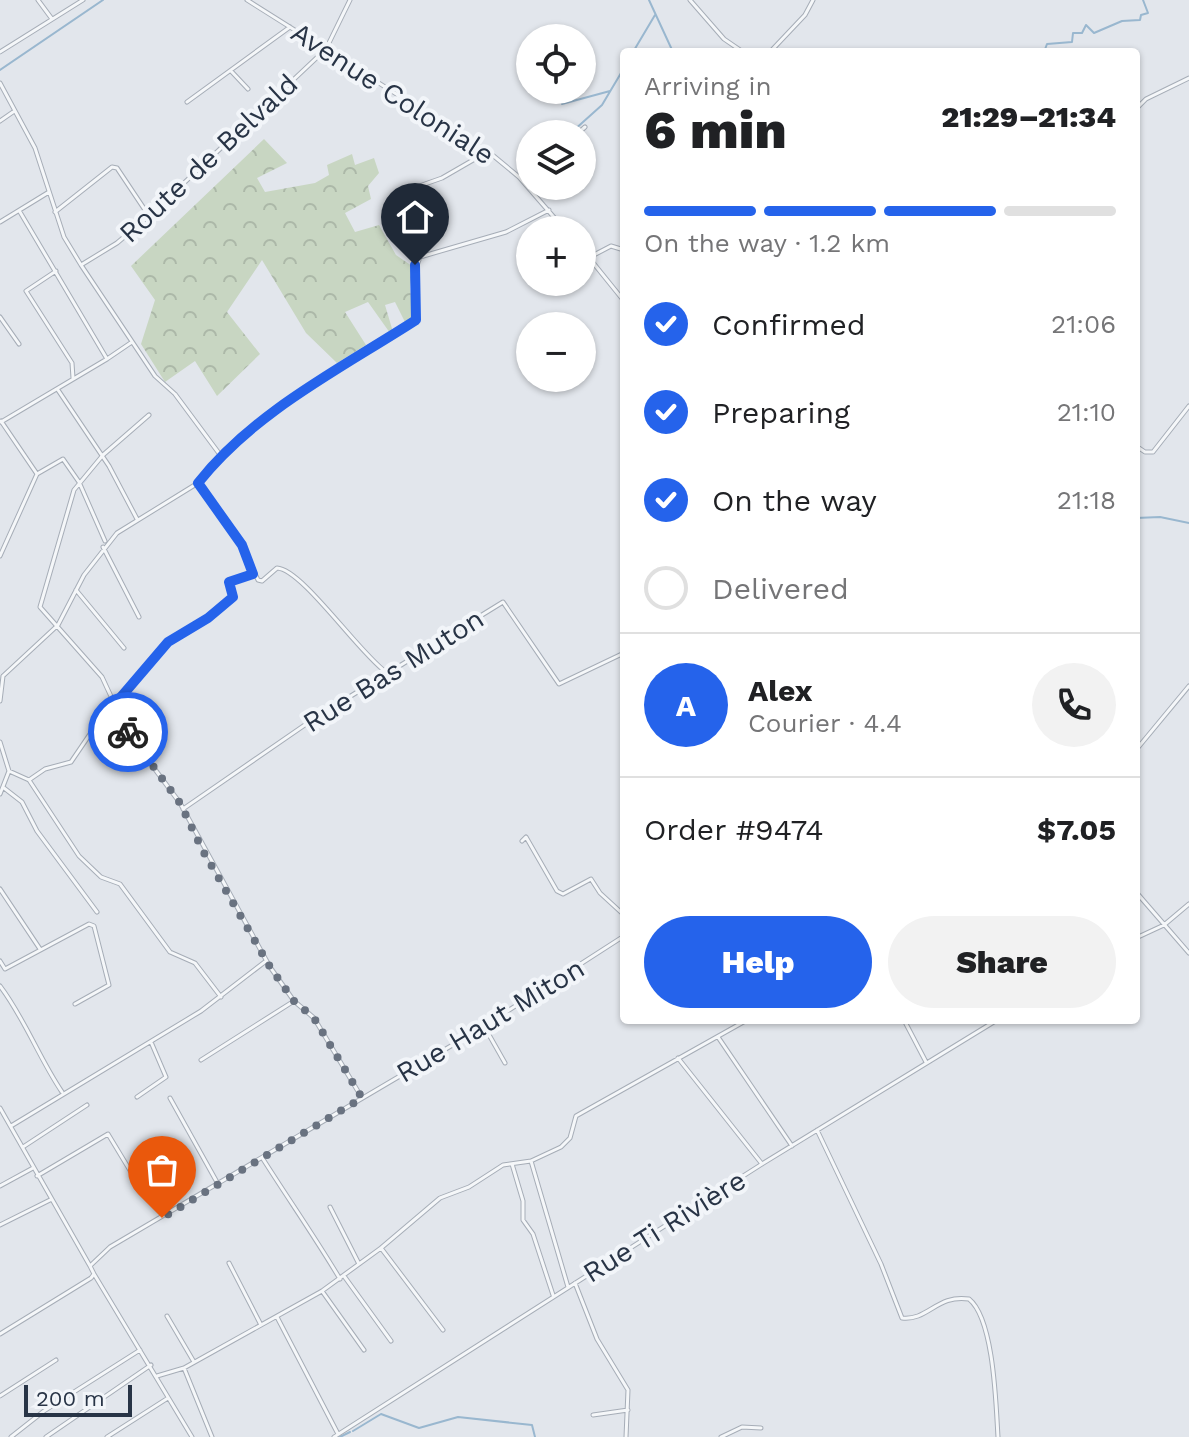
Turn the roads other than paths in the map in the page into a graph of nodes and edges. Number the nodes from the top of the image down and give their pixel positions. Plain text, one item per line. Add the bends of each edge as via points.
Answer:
1 (38, 0) edge
2 (83, 0) edge
3 (247, 0) edge
4 (350, 0) edge
5 (690, 0) edge
6 (813, 0) edge
7 (52, 19) junction
8 (290, 27) junction
9 (737, 48) edge
10 (774, 48) edge
11 (326, 49) junction
12 (0, 52) edge
13 (231, 70) junction
14 (1189, 78) edge
15 (0, 83) edge
16 (248, 89) dead end
17 (187, 102) dead end
18 (1140, 105) edge
19 (13, 112) junction
20 (0, 121) edge
21 (488, 152) junction
22 (516, 176) edge
23 (408, 190) dead end
24 (49, 192) junction
25 (540, 200) edge
26 (549, 210) junction
27 (20, 212) junction
28 (55, 212) junction
29 (149, 216) junction
30 (554, 216) edge
31 (0, 222) edge
32 (620, 249) edge
33 (596, 254) edge
34 (81, 265) junction
35 (596, 265) edge
36 (56, 271) junction
37 (620, 296) edge
38 (0, 317) edge
39 (132, 342) junction
40 (19, 344) dead end
41 (107, 359) junction
42 (73, 379) junction
43 (58, 390) junction
44 (1189, 406) edge
45 (149, 415) dead end
46 (1, 421) edge
47 (1140, 449) edge
48 (103, 455) junction
49 (221, 456) junction
50 (37, 474) junction
51 (79, 482) junction
52 (198, 483) junction
53 (137, 519) junction
54 (104, 545) junction
55 (0, 556) edge
56 (253, 574) junction
57 (76, 590) junction
58 (139, 617) dead end
59 (58, 625) junction
60 (124, 648) dead end
61 (620, 655) edge
62 (386, 672) junction
63 (2, 674) edge
64 (1189, 686) edge
65 (0, 701) edge
66 (115, 704) junction
67 (0, 742) edge
68 (1140, 745) edge
69 (9, 771) junction
70 (29, 780) junction
71 (4, 788) junction
72 (0, 794) edge
73 (183, 809) junction
74 (522, 841) dead end
75 (0, 889) edge
76 (1140, 897) edge
77 (1189, 904) edge
78 (620, 911) edge
79 (97, 912) dead end
80 (1164, 925) junction
81 (1140, 936) edge
82 (620, 939) edge
83 (41, 950) junction
84 (1189, 953) edge
85 (267, 960) junction
86 (0, 961) edge
87 (5, 969) junction
88 (0, 973) edge
89 (0, 986) edge
90 (221, 997) junction
91 (294, 1001) junction
92 (75, 1004) dead end
93 (740, 1024) edge
94 (906, 1024) edge
95 (990, 1024) edge
96 (484, 1026) junction
97 (718, 1037) junction
98 (151, 1042) junction
99 (679, 1059) junction
100 (201, 1060) dead end
101 (926, 1062) junction
102 (505, 1063) dead end
103 (63, 1092) junction
104 (137, 1097) dead end
105 (170, 1098) dead end
106 (362, 1098) junction
107 (87, 1105) dead end
108 (0, 1108) edge
109 (11, 1126) junction
110 (817, 1130) junction
111 (792, 1146) junction
112 (23, 1147) junction
113 (263, 1159) junction
114 (531, 1161) junction
115 (512, 1164) junction
116 (762, 1164) junction
117 (33, 1168) junction
118 (37, 1176) junction
119 (137, 1182) dead end
120 (218, 1184) junction
121 (0, 1186) edge
122 (51, 1200) junction
123 (330, 1207) dead end
124 (0, 1225) edge
125 (381, 1248) junction
126 (229, 1263) dead end
127 (359, 1264) junction
128 (90, 1266) junction
129 (94, 1274) junction
130 (342, 1277) junction
131 (575, 1283) junction
132 (568, 1287) junction
133 (322, 1291) junction
134 (553, 1296) junction
135 (167, 1316) dead end
136 (277, 1317) junction
137 (261, 1325) junction
138 (443, 1330) dead end
139 (0, 1334) edge
140 (391, 1341) dead end
141 (140, 1350) junction
142 (364, 1350) dead end
143 (56, 1360) dead end
144 (194, 1362) junction
145 (151, 1365) junction
146 (184, 1368) junction
147 (157, 1376) junction
148 (0, 1396) edge
149 (169, 1398) junction
150 (628, 1410) junction
151 (593, 1415) dead end
152 (761, 1428) dead end
153 (336, 1436) edge
154 (11, 1437) edge
155 (46, 1437) edge
156 (107, 1437) edge
157 (191, 1437) edge
158 (212, 1437) edge
159 (626, 1437) edge
160 (721, 1437) edge
161 (998, 1437) edge

1 - 7 street
2 - 7 street
3 - 8 street, Avenue Coloniale
4 - 11 street, Route de Belvald
5 - 9 street
6 - 10 street
7 - 12 street
8 - 11 street, Avenue Coloniale
8 - 13 street
11 - 21 street, Avenue Coloniale
11 - 29 street, Route de Belvald
13 - 16 street
13 - 17 street
14 - 18 street
15 - 19 street
19 - 20 street
19 - 24 street via 35,148
21 - 22 street, Avenue Coloniale
21 - 23 street
24 - 27 street
24 - 28 street
25 - 26 street, Avenue Coloniale
26 - 30 street, Avenue Coloniale
26 - 49 street via 506,232 420,257 413,277 416,320 265,416
27 - 31 street
27 - 36 street
28 - 29 street via 112,167
28 - 34 street
29 - 34 street, Route de Belvald
32 - 33 street via 611,246
34 - 39 street
35 - 37 street
36 - 41 street
36 - 42 street via 26,291 72,363
38 - 40 street
39 - 41 street
39 - 49 street
41 - 42 street
42 - 43 street
43 - 46 street
43 - 48 street
44 - 47 street via 1153,452
45 - 48 street
46 - 50 street
48 - 51 street
48 - 53 street
49 - 52 street
50 - 51 street via 63,459
50 - 55 street
51 - 54 street
51 - 59 street via 40,607
52 - 53 street
52 - 56 street via 242,545
53 - 54 street
54 - 57 street
54 - 58 street
56 - 62 street via 262,581 277,568 289,571
56 - 66 street via 233,578 233,597 168,642
57 - 59 street
57 - 60 street
59 - 63 street
59 - 66 street via 102,677
61 - 62 street, Rue Bas Muton via 559,684 503,602
62 - 73 street, Rue Bas Muton
63 - 65 street
64 - 68 street
66 - 70 street via 71,762
66 - 73 street via 128,733
67 - 69 street
69 - 70 street
69 - 71 street
70 - 90 street via 79,856 101,877 120,884 170,952 195,963
71 - 72 street
71 - 79 street via 22,802
73 - 85 street
74 - 78 street via 526,837 557,891 563,894 591,879
75 - 83 street
76 - 80 street
77 - 80 street
80 - 81 street
80 - 84 street
82 - 96 street, Rue Haut Miton
83 - 87 street
83 - 92 street via 94,926 109,985
85 - 90 street
85 - 91 street
86 - 87 street
87 - 88 street
89 - 103 street
90 - 98 street
91 - 100 street
91 - 106 street via 314,1018
93 - 97 street
94 - 101 street
95 - 101 street, Rue Ti Rivière
96 - 102 street
96 - 106 street, Rue Haut Miton
97 - 99 street
97 - 111 street
98 - 103 street
98 - 104 street via 166,1077
99 - 114 street via 576,1116 564,1145
99 - 116 street
101 - 110 street, Rue Ti Rivière
103 - 109 street
105 - 120 street
106 - 113 street, Rue Haut Miton
107 - 112 street
108 - 109 street
109 - 112 street
110 - 111 street, Rue Ti Rivière
110 - 161 street via 902,1318 914,1318 956,1298 969,1299 979,1311 996,1395
111 - 116 street, Rue Ti Rivière
112 - 117 street
113 - 120 street, Rue Haut Miton
113 - 130 street
114 - 115 street
114 - 132 street
115 - 125 street via 440,1198
115 - 134 street via 523,1220 533,1234
116 - 131 street, Rue Ti Rivière
117 - 118 street
117 - 121 street
118 - 119 street via 108,1134
118 - 122 street
120 - 128 street, Rue Haut Miton via 110,1247
122 - 124 street
122 - 128 street
123 - 127 street
125 - 127 street
125 - 138 street
126 - 137 street
127 - 130 street
128 - 129 street
129 - 139 street
129 - 141 street
130 - 133 street
130 - 140 street
131 - 132 street, Rue Ti Rivière
131 - 150 street via 597,1339 628,1390
132 - 134 street, Rue Ti Rivière
133 - 136 street
133 - 142 street
134 - 153 street, Rue Ti Rivière
135 - 144 street
136 - 137 street
136 - 153 street
137 - 144 street
141 - 145 street
141 - 154 street
143 - 148 street
144 - 146 street
145 - 147 street
145 - 155 street
146 - 147 street
146 - 158 street
147 - 149 street
149 - 156 street
149 - 157 street
150 - 151 street
150 - 159 street
152 - 160 street via 742,1427

